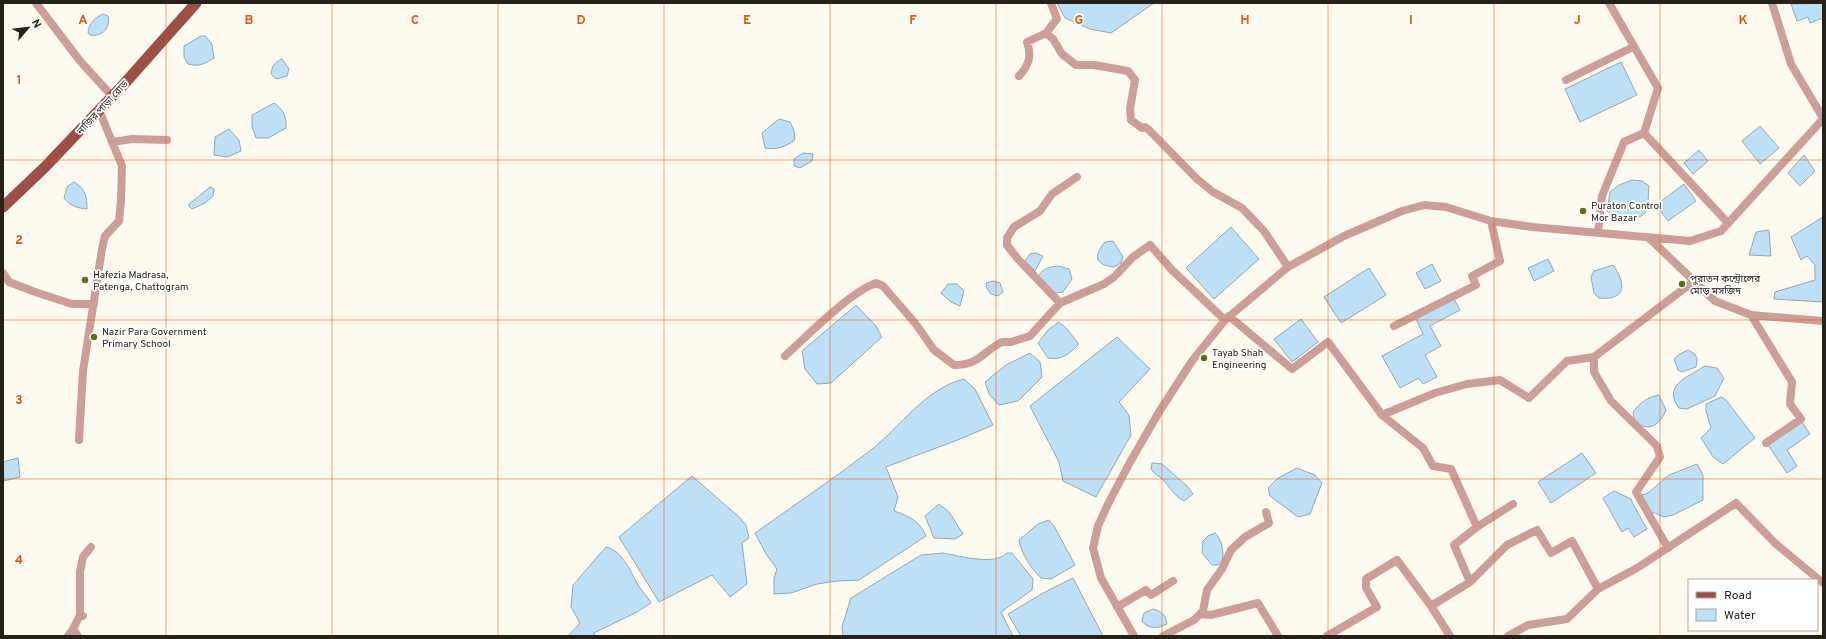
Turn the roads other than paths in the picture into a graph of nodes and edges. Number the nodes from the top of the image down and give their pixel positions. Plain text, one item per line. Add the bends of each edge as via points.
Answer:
1 (36, 3) edge
2 (196, 3) edge
3 (1051, 3) edge
4 (1609, 3) edge
5 (1772, 3) edge
6 (1046, 33) junction
7 (1634, 47) junction
8 (1019, 76) dead end
9 (1566, 80) dead end
10 (112, 96) junction
11 (100, 110) junction
12 (1823, 119) edge
13 (1644, 133) junction
14 (166, 140) dead end
15 (113, 142) junction
16 (1077, 177) dead end
17 (3, 207) edge
18 (1491, 221) junction
19 (1728, 223) junction
20 (1598, 232) junction
21 (1649, 238) junction
22 (1288, 268) junction
23 (3, 273) edge
24 (1694, 281) junction
25 (94, 304) junction
26 (1060, 304) junction
27 (1751, 315) junction
28 (1227, 318) junction
29 (1823, 321) edge
30 (1394, 326) dead end
31 (785, 356) dead end
32 (1594, 357) junction
33 (1382, 415) junction
34 (79, 440) dead end
35 (1766, 443) dead end
36 (1513, 504) dead end
37 (1266, 512) dead end
38 (1477, 527) junction
39 (92, 547) dead end
40 (1668, 548) junction
41 (1173, 581) dead end
42 (1470, 582) junction
43 (1823, 583) edge
44 (1598, 589) junction
45 (1431, 606) junction
46 (1117, 607) junction
47 (1200, 614) junction
48 (75, 632) edge
49 (68, 636) edge
50 (1134, 636) edge
51 (1163, 636) edge
52 (1278, 636) edge
53 (1328, 636) edge
54 (1450, 636) edge
55 (1508, 636) edge

1 - 10 street via 80,61
2 - 10 main road, নাজির পাড়া রোড
3 - 6 street via 1057,19
4 - 7 street
5 - 12 street via 1790,64
6 - 8 street via 1027,42 1030,53 1027,67
6 - 22 street via 1062,54 1076,65 1094,65 1128,71 1136,80 1130,110 1131,120 1148,129 1213,192 1242,208 1264,231
7 - 9 street
7 - 13 street via 1658,88
10 - 11 main road, নাজির পাড়া রোড
11 - 15 street
11 - 17 main road, নাজির পাড়া রোড
12 - 19 street
13 - 19 street
13 - 20 street via 1624,142 1602,196
14 - 15 street via 132,139
15 - 25 street via 122,166 120,214 119,221 105,236
16 - 26 street via 1052,194 1040,211 1014,227 1007,238 1007,245 1016,258
18 - 20 street
18 - 22 street via 1446,208 1424,205 1402,211 1344,236
18 - 30 street via 1500,261 1472,276 1476,284
19 - 21 street via 1721,230 1690,241
20 - 21 street
21 - 24 street
22 - 28 street
23 - 25 street via 9,282 38,293 72,304
24 - 27 street via 1714,301
24 - 32 street
25 - 34 street via 83,371
26 - 28 street via 1104,284 1150,245 1172,270
26 - 31 street via 1030,336 1002,342 980,359 954,365 934,350 883,286 876,283 849,300
27 - 29 street
27 - 35 street via 1792,382 1790,404 1801,419
28 - 33 street via 1292,369 1328,342
28 - 46 street via 1192,361 1159,412 1098,526 1093,548 1101,578
32 - 33 street via 1567,361 1529,398 1500,380 1467,384 1435,393
32 - 40 street via 1594,372 1611,401 1657,446 1660,457 1636,492
33 - 38 street via 1423,448 1433,466 1451,469
36 - 38 street
37 - 47 street via 1268,523 1245,537 1232,550 1207,590 1203,611
38 - 42 street via 1454,545
39 - 48 street via 83,558 80,572 81,616
40 - 43 street via 1736,503 1776,544
40 - 44 street
41 - 46 street via 1151,595 1146,590
42 - 44 street via 1507,545 1537,530 1551,553 1572,541
42 - 45 street
44 - 55 street via 1567,619 1528,625
45 - 53 street via 1397,560 1366,579 1366,588 1377,607
45 - 54 street
46 - 50 street
47 - 51 street via 1194,620
47 - 52 street via 1211,616 1258,603
48 - 49 street

